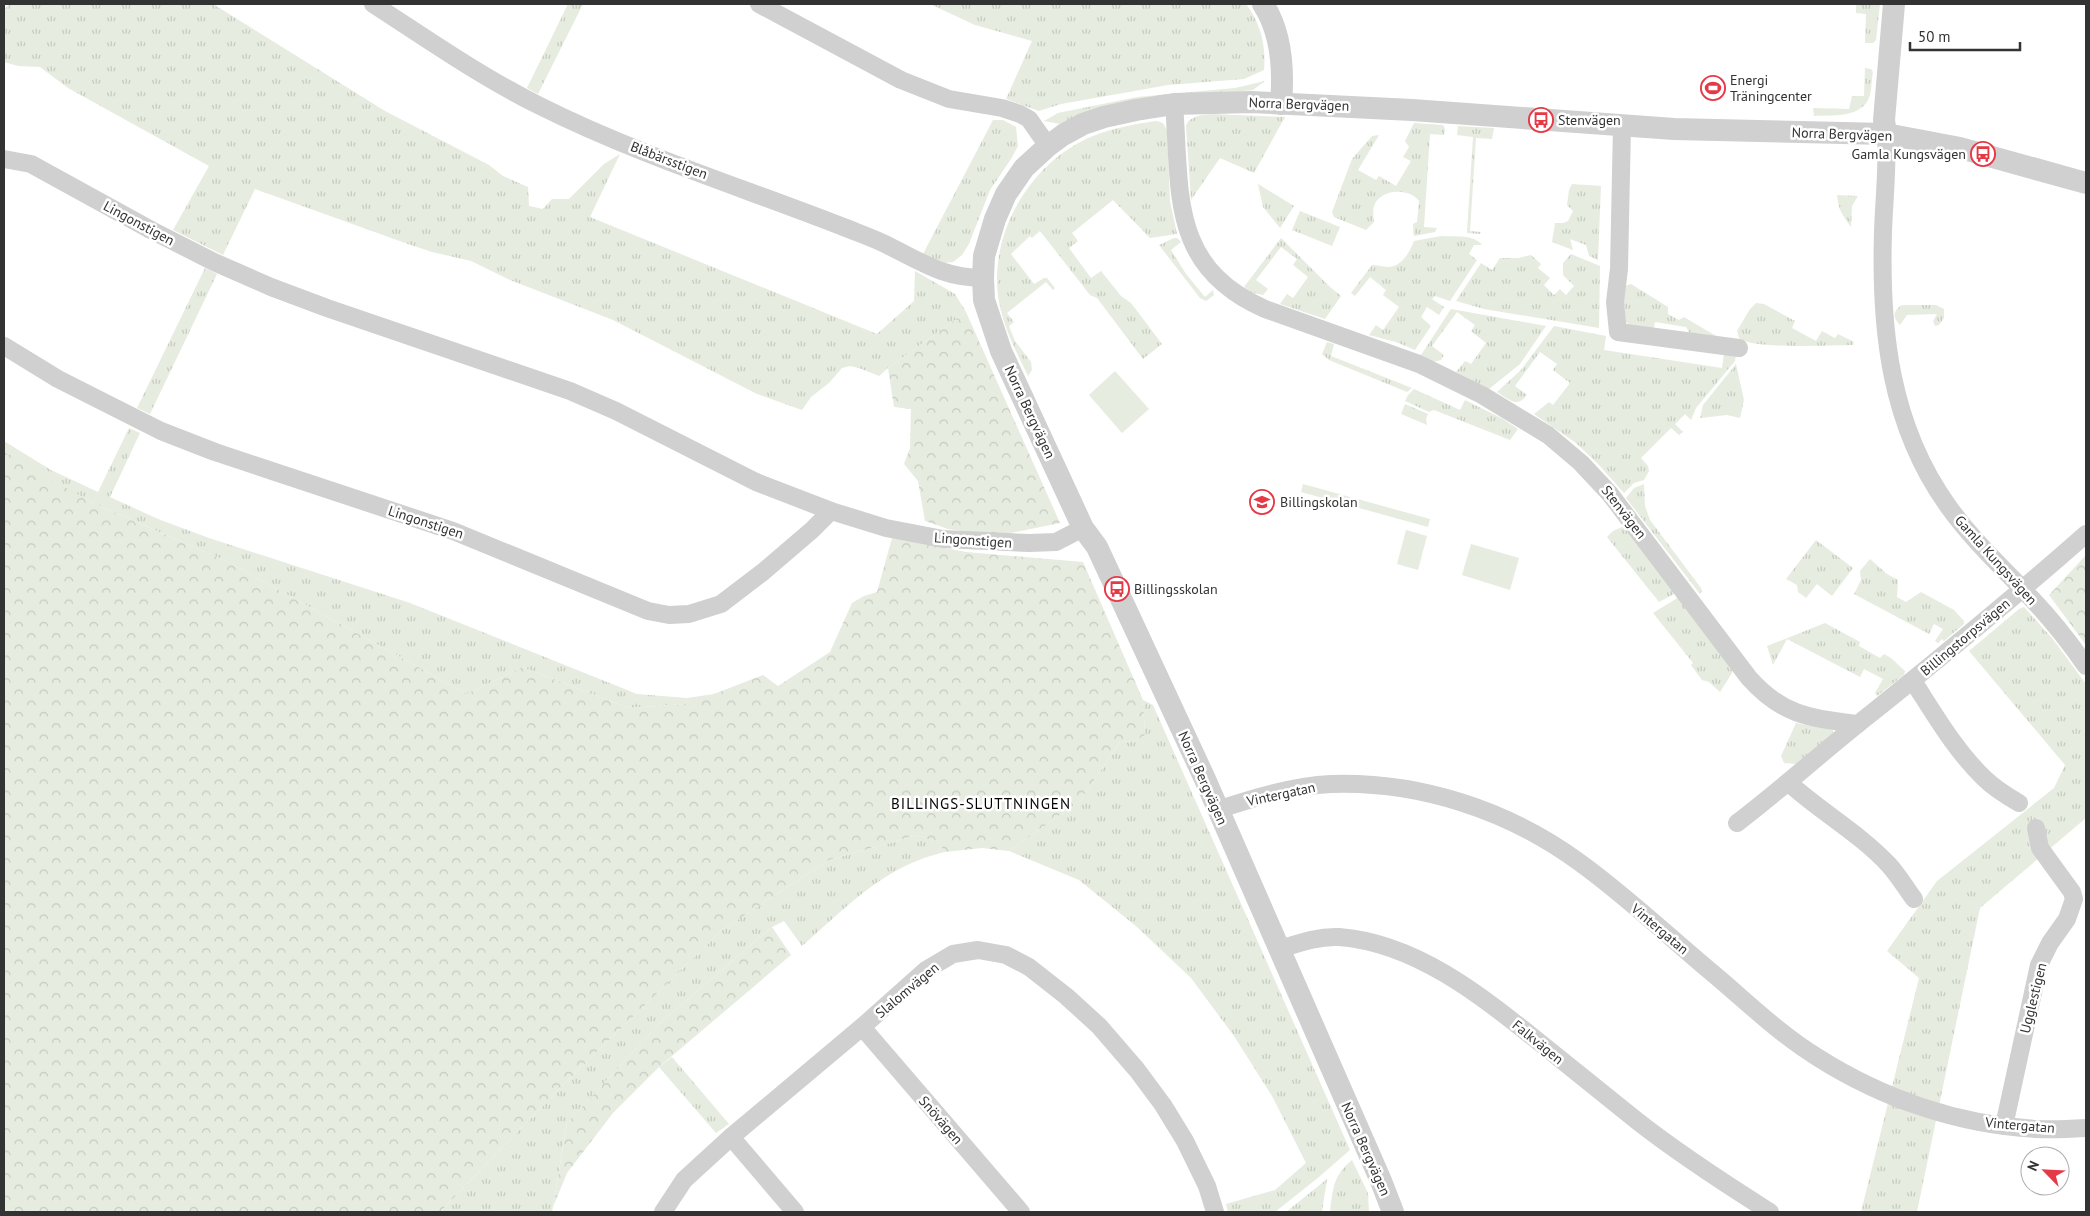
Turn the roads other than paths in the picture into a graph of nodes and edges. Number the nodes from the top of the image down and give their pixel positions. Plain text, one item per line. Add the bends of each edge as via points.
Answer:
1 (372, 4) edge
2 (759, 4) edge
3 (1263, 4) edge
4 (1894, 4) edge
5 (1174, 104) junction
6 (1281, 104) junction
7 (1622, 126) junction
8 (1886, 134) junction
9 (1048, 146) junction
10 (4, 160) edge
11 (2086, 182) edge
12 (983, 278) junction
13 (4, 346) edge
14 (1739, 348) dead end
15 (831, 512) junction
16 (1083, 528) junction
17 (2086, 534) edge
18 (2022, 590) junction
19 (2086, 666) edge
20 (1913, 681) junction
21 (1858, 724) junction
22 (1789, 783) junction
23 (2019, 803) dead end
24 (1217, 810) junction
25 (1737, 822) dead end
26 (2036, 828) dead end
27 (1914, 899) dead end
28 (1280, 949) junction
29 (862, 1027) junction
30 (2004, 1126) junction
31 (2086, 1128) edge
32 (731, 1138) junction
33 (663, 1212) edge
34 (795, 1212) edge
35 (1021, 1212) edge
36 (1215, 1212) edge
37 (1393, 1212) edge
38 (1770, 1212) edge

1 - 12 street, Blåbärsstigen via 498,84 584,127 864,235 935,270
2 - 9 street via 909,84 949,99 1020,114 1029,119
3 - 6 street via 1273,19 1280,51
4 - 8 street, Gamla Kungsvägen via 1884,120
5 - 6 street, Norra Bergvägen
5 - 9 street, Norra Bergvägen via 1083,124
5 - 21 street, Stenvägen via 1180,202 1185,225 1203,262 1225,287 1265,309 1419,364 1482,395 1548,435 1610,494 1763,694 1794,713
6 - 7 street, Norra Bergvägen
7 - 8 street, Norra Bergvägen
7 - 14 street via 1619,269 1615,302 1618,332
8 - 11 street, Norra Bergvägen via 1960,148
8 - 18 street, Gamla Kungsvägen via 1884,314 1893,383 1900,409 1930,479 1947,505 1967,532
9 - 12 street, Norra Bergvägen via 1024,168 1006,194 988,237
10 - 15 street, Lingonstigen via 31,164 174,242 271,287 570,391 756,482
12 - 16 street, Norra Bergvägen via 984,300 1001,351
13 - 15 street, Lingonstigen via 58,379 162,431 215,452 453,531 646,611 689,614 721,604
15 - 16 street, Lingonstigen via 943,540 1056,542
16 - 24 street, Norra Bergvägen via 1097,547
17 - 18 street, Billingstorpsvägen
18 - 19 street, Gamla Kungsvägen
18 - 20 street, Billingstorpsvägen
20 - 21 street, Billingstorpsvägen
20 - 23 street, Billingstorpsvägen via 1972,766 1985,780
21 - 22 street, Billingstorpsvägen
22 - 25 street, Billingstorpsvägen
22 - 27 street via 1872,848
24 - 28 street, Norra Bergvägen
24 - 30 street, Vintergatan via 1256,797 1330,784 1400,789 1478,807 1509,821 1579,862 1815,1056 1851,1077 1914,1105
26 - 30 street, Ugglestigen via 2040,848 2074,899 2067,918 2039,965
28 - 37 street, Norra Bergvägen
28 - 38 street, Falkvägen via 1309,939 1339,937 1410,957 1447,976 1492,1005 1678,1152
29 - 32 street, Slalomvägen
29 - 35 street, Snövägen
29 - 36 street, Slalomvägen via 926,970 953,954 978,950 1006,955 1029,967 1099,1026 1137,1070 1185,1141 1207,1186
30 - 31 street, Vintergatan
32 - 33 street, Slalomvägen via 684,1180
32 - 34 street

